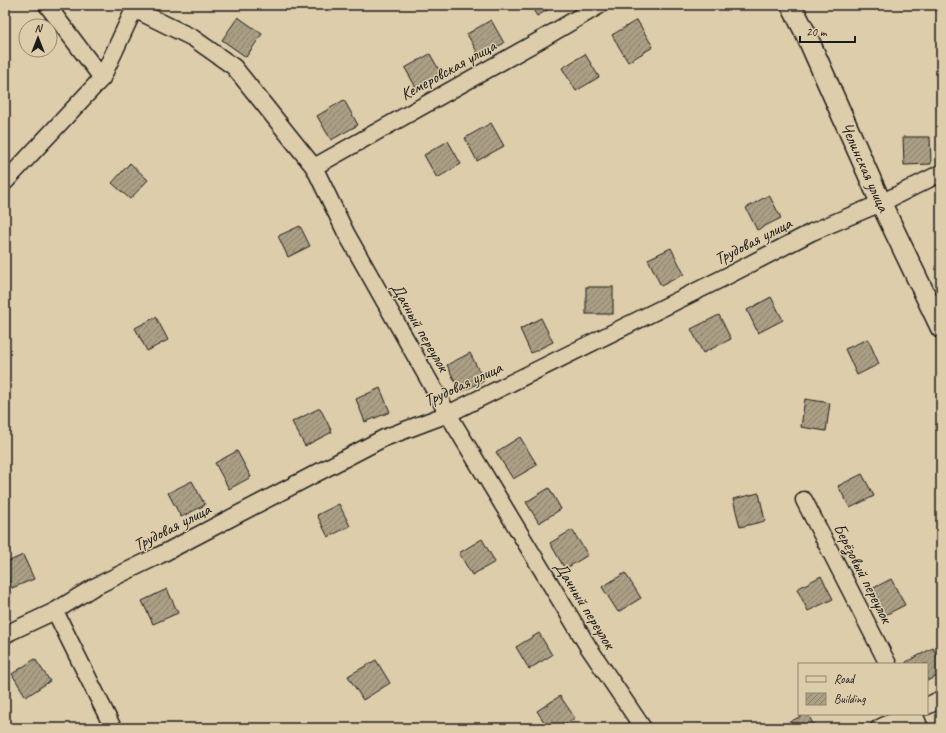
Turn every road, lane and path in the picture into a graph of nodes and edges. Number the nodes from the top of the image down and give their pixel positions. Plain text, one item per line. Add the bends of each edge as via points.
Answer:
1 (47, 5) edge
2 (600, 5) edge
3 (791, 5) edge
4 (135, 7) edge
5 (102, 78) junction
6 (314, 168) junction
7 (941, 174) edge
8 (5, 182) edge
9 (881, 203) junction
10 (941, 328) edge
11 (448, 414) junction
12 (804, 500) dead end
13 (55, 611) junction
14 (5, 635) edge
15 (887, 663) edge
16 (941, 699) edge
17 (928, 706) edge
18 (906, 715) edge
19 (914, 715) edge
20 (113, 728) edge
21 (643, 728) edge
22 (879, 728) edge
23 (920, 728) edge

1 - 5 street
2 - 6 street, Кемеровская улица
3 - 9 street, Челинская улица
4 - 5 street
4 - 6 street, Дачный переулок via 193,38 234,67
5 - 8 street
6 - 11 street, Дачный переулок via 346,233
7 - 9 street, Трудовая улица
9 - 10 street, Челинская улица
9 - 11 street, Трудовая улица via 812,232
11 - 13 street, Трудовая улица via 384,438 94,587
11 - 21 street, Дачный переулок via 589,648
12 - 15 street, Берёзовый переулок
13 - 14 street, Трудовая улица
13 - 20 street
16 - 17 street
18 - 22 street
19 - 23 street

